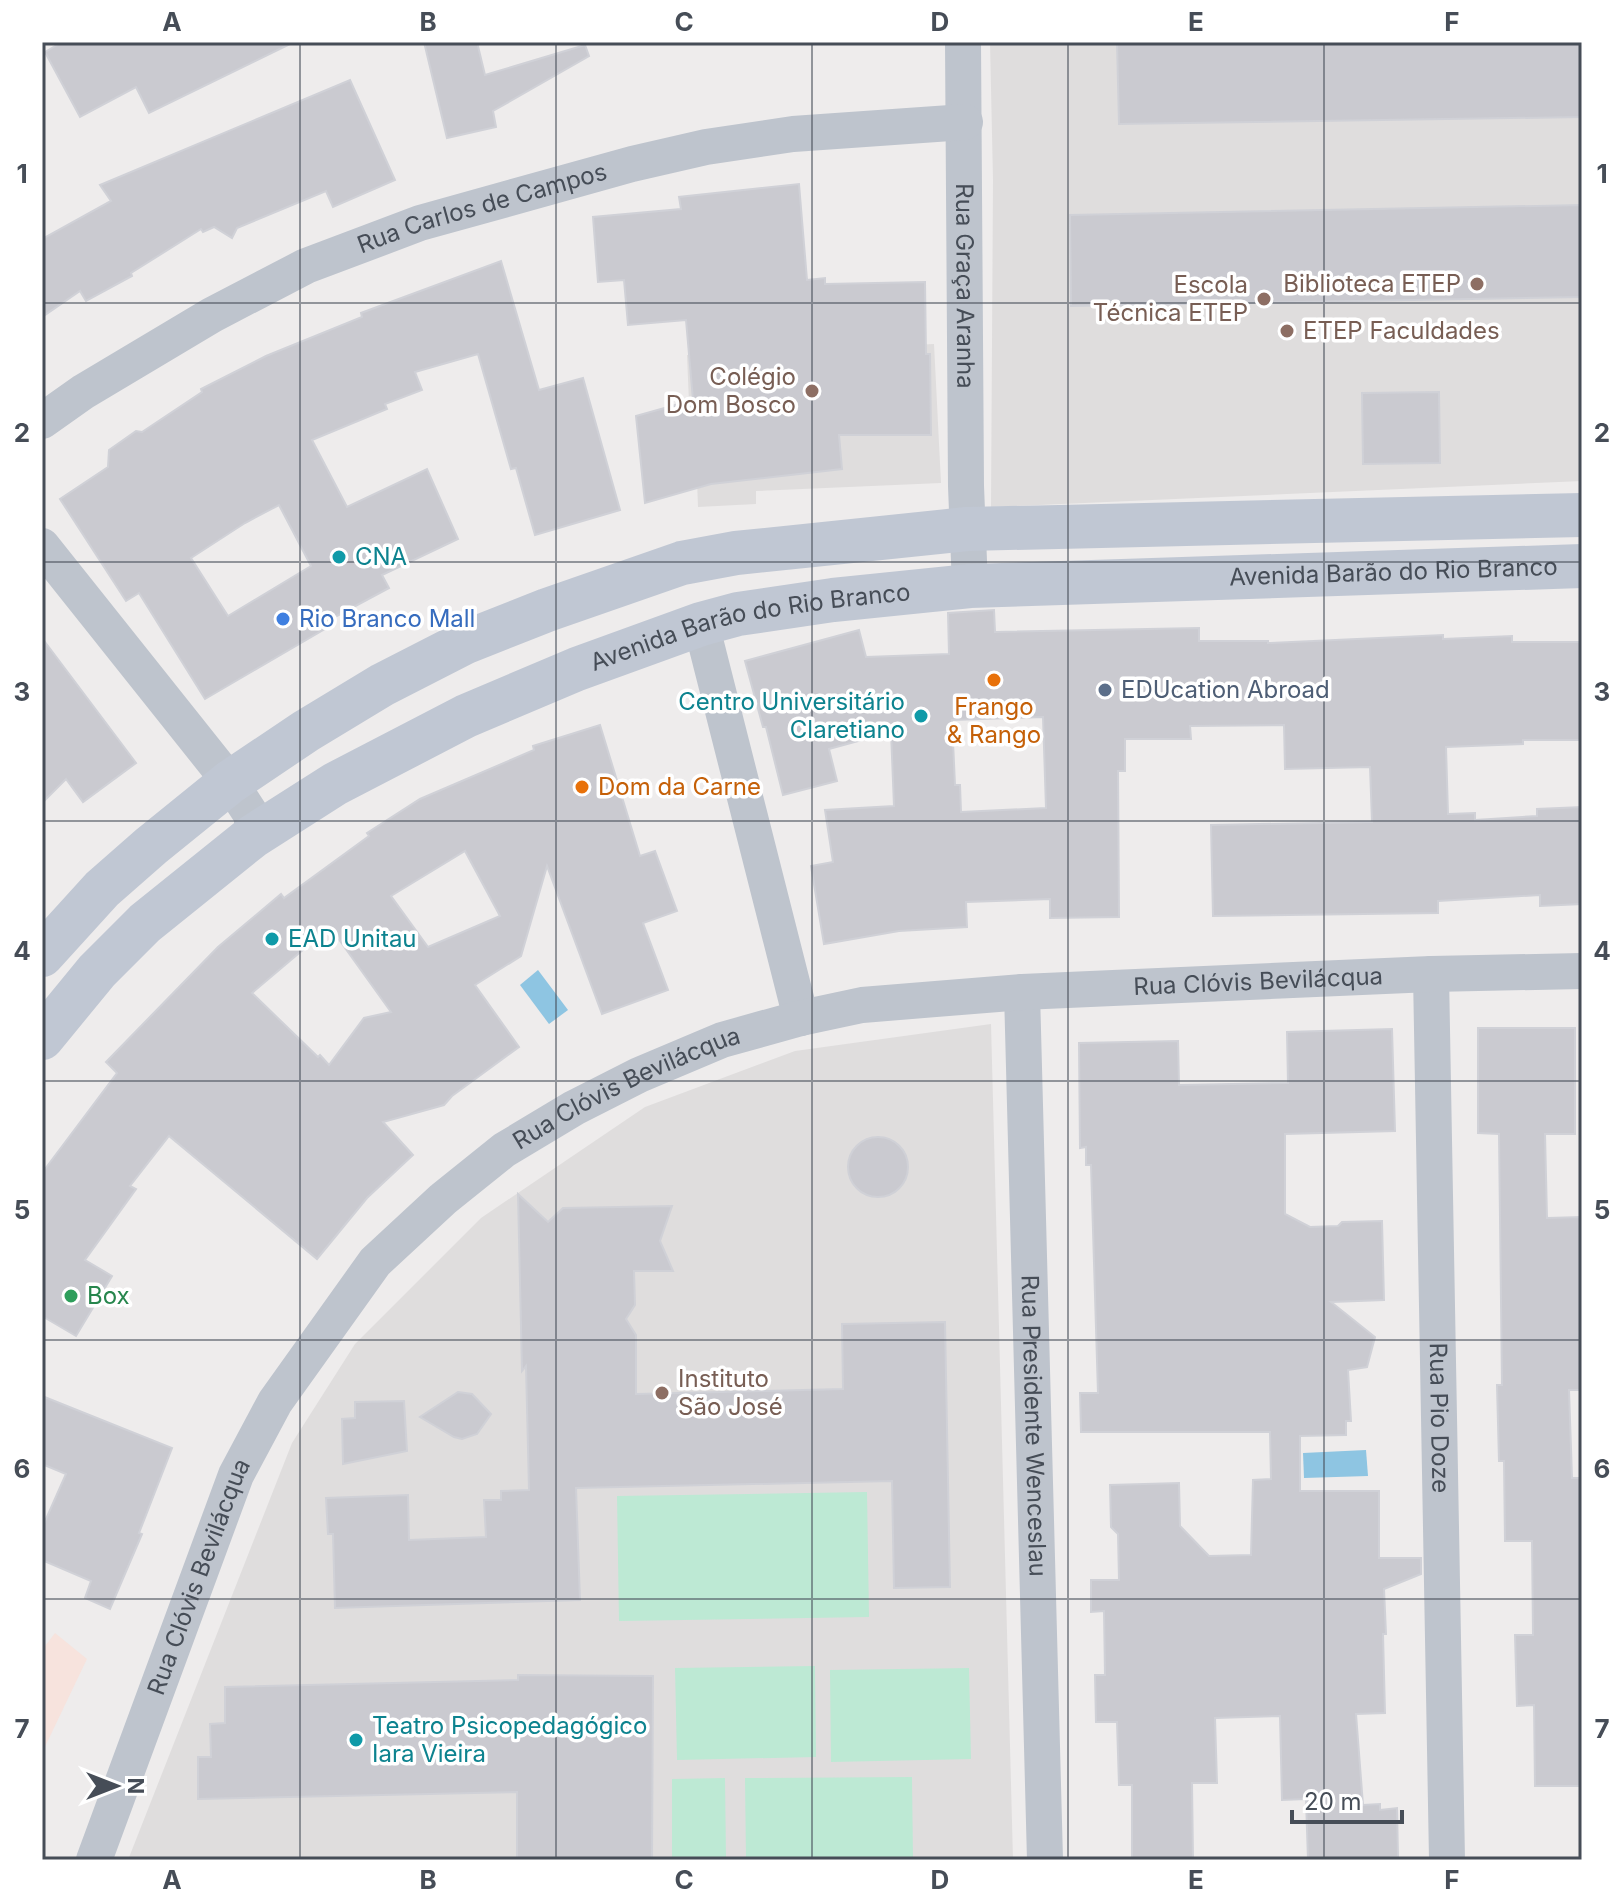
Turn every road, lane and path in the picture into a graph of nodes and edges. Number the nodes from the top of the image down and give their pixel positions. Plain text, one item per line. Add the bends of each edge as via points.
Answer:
1 (963, 42) edge
2 (965, 122) junction
3 (42, 421) edge
4 (1582, 515) edge
5 (967, 529) junction
6 (42, 546) edge
7 (1582, 566) edge
8 (970, 586) junction
9 (701, 624) junction
10 (230, 782) junction
11 (252, 837) junction
12 (42, 955) edge
13 (1582, 971) edge
14 (1431, 974) junction
15 (1022, 992) junction
16 (801, 1018) junction
17 (42, 1038) edge
18 (94, 1860) edge
19 (1045, 1860) edge
20 (1447, 1860) edge

1 - 2 street, Rua Graça Aranha
2 - 3 street, Rua Carlos de Campos via 793,134 706,147 420,223 306,266 212,315
2 - 5 street, Rua Graça Aranha
4 - 5 main road
5 - 8 street, Rua Graça Aranha
5 - 10 main road via 682,563 466,642 382,685
6 - 10 street
7 - 8 main road, Avenida Barão do Rio Branco
8 - 9 main road, Avenida Barão do Rio Branco via 833,600
9 - 11 main road, Avenida Barão do Rio Branco via 466,716 335,784
9 - 16 street
10 - 11 street via 252,816
10 - 12 main road via 102,889
11 - 17 main road, Avenida Barão do Rio Branco via 145,923
13 - 14 street, Rua Clóvis Bevilácqua
14 - 15 street, Rua Clóvis Bevilácqua
14 - 20 street, Rua Pio Doze
15 - 16 street, Rua Clóvis Bevilácqua via 862,1005
15 - 19 street, Rua Presidente Wenceslau
16 - 18 street, Rua Clóvis Bevilácqua via 722,1040 574,1108 504,1150 375,1262 275,1402 236,1475

